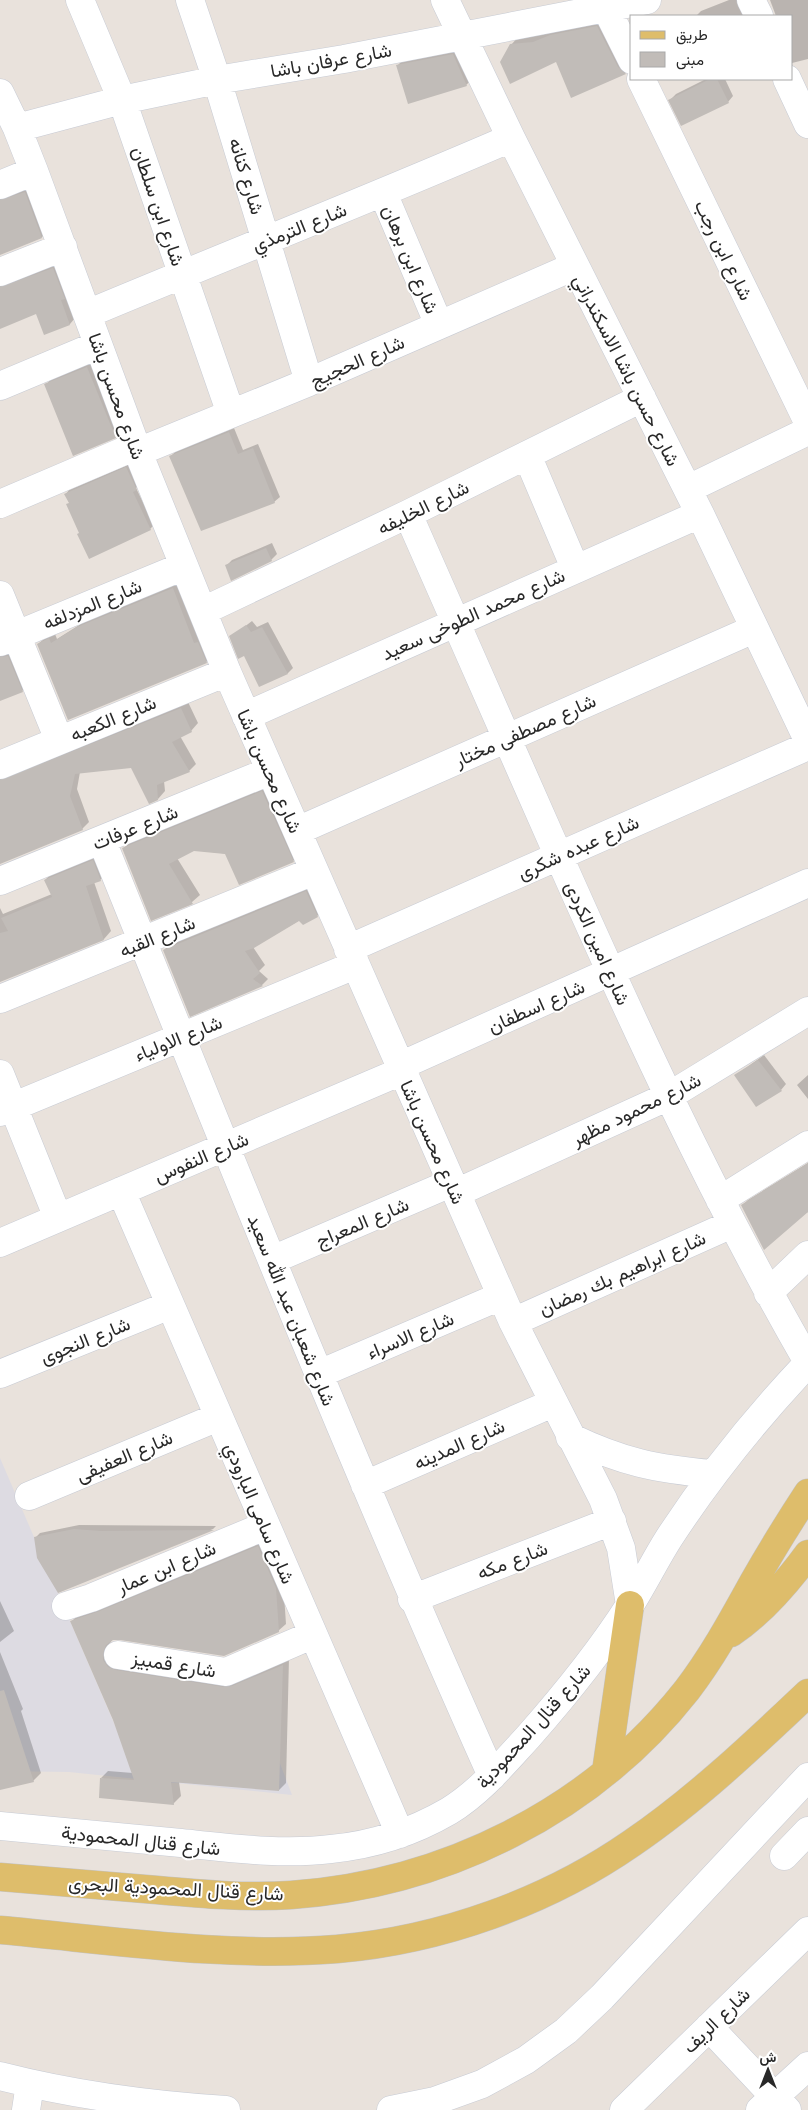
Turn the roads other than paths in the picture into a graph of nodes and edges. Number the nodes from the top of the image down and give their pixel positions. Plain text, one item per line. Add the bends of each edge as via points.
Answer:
1 (80, 0) edge
2 (190, 0) edge
3 (445, 0) edge
4 (647, 0) edge
5 (751, 0) edge
6 (606, 8) junction
7 (758, 15) edge
8 (462, 36) junction
9 (630, 56) edge
10 (217, 80) junction
11 (641, 80) edge
12 (787, 80) edge
13 (0, 93) edge
14 (122, 100) junction
15 (808, 124) edge
16 (17, 128) junction
17 (511, 138) junction
18 (34, 171) junction
19 (0, 185) edge
20 (384, 193) junction
21 (266, 239) junction
22 (62, 247) junction
23 (575, 266) junction
24 (0, 272) edge
25 (183, 274) junction
26 (87, 314) junction
27 (439, 325) junction
28 (98, 345) junction
29 (310, 382) junction
30 (0, 386) edge
31 (642, 398) junction
32 (231, 414) junction
33 (808, 422) edge
34 (808, 431) edge
35 (137, 449) junction
36 (527, 456) junction
37 (688, 489) junction
38 (0, 504) edge
39 (408, 514) junction
40 (700, 514) junction
41 (184, 566) junction
42 (575, 568) junction
43 (0, 594) edge
44 (203, 612) junction
45 (456, 622) junction
46 (754, 629) junction
47 (8, 638) edge
48 (227, 672) junction
49 (246, 716) junction
50 (507, 738) junction
51 (59, 740) junction
52 (808, 740) edge
53 (808, 746) edge
54 (0, 764) edge
55 (270, 771) junction
56 (296, 831) junction
57 (102, 841) junction
58 (558, 855) junction
59 (314, 871) junction
60 (0, 881) edge
61 (808, 883) edge
62 (143, 942) junction
63 (352, 957) junction
64 (610, 973) junction
65 (0, 999) edge
66 (806, 1017) edge
67 (181, 1037) junction
68 (401, 1068) junction
69 (0, 1074) edge
70 (669, 1096) junction
71 (6, 1109) edge
72 (808, 1145) edge
73 (224, 1147) junction
74 (454, 1188) junction
75 (121, 1191) junction
76 (720, 1200) junction
77 (58, 1218) junction
78 (732, 1224) junction
79 (0, 1243) edge
80 (808, 1255) edge
81 (272, 1260) junction
82 (768, 1293) junction
83 (501, 1296) junction
84 (170, 1305) junction
85 (512, 1322) junction
86 (808, 1363) edge
87 (0, 1374) edge
88 (319, 1374) junction
89 (553, 1403) junction
90 (218, 1417) junction
91 (570, 1437) junction
92 (713, 1474) junction
93 (365, 1485) junction
94 (808, 1493) edge
95 (29, 1496) dead end
96 (612, 1521) junction
97 (265, 1526) junction
98 (808, 1554) edge
99 (412, 1599) junction
100 (630, 1605) junction
101 (66, 1606) dead end
102 (312, 1635) junction
103 (723, 1638) junction
104 (118, 1655) dead end
105 (808, 1694) edge
106 (606, 1772) junction
107 (492, 1776) junction
108 (808, 1777) edge
109 (0, 1826) edge
110 (808, 1831) edge
111 (400, 1834) junction
112 (784, 1856) dead end
113 (0, 1877) edge
114 (0, 1930) edge
115 (808, 1931) edge
116 (709, 2027) junction
117 (808, 2066) edge
118 (0, 2076) edge
119 (28, 2097) edge
120 (437, 2105) edge
121 (774, 2106) edge
122 (226, 2110) edge
123 (391, 2110) edge
124 (624, 2110) edge

1 - 14 street, شارع ابن سلطان
2 - 10 street, شارع كنانه
3 - 8 street, شارع حسن باشا الاسكندراني
4 - 6 street, شارع عرفان باشا
5 - 7 street
6 - 8 street, شارع عرفان باشا
6 - 9 street
8 - 10 street, شارع عرفان باشا
8 - 17 street, شارع حسن باشا الاسكندراني
10 - 14 street, شارع عرفان باشا
10 - 21 street, شارع كنانه
11 - 33 street, شارع ابن رجب
12 - 15 street
13 - 16 street, شارع محسن باشا
14 - 16 street, شارع عرفان باشا
14 - 25 street, شارع ابن سلطان
16 - 18 street, شارع محسن باشا
17 - 20 street, شارع الترمذي
17 - 23 street, شارع حسن باشا الاسكندراني
18 - 19 street
18 - 22 street, شارع محسن باشا
20 - 21 street, شارع الترمذي
20 - 27 street, شارع ابن برهان
21 - 25 street, شارع الترمذي
21 - 29 street, شارع كنانه
22 - 24 street
22 - 26 street, شارع محسن باشا
23 - 27 street, شارع الحجيج
23 - 31 street, شارع حسن باشا الاسكندراني
25 - 26 street, شارع الترمذي
25 - 32 street, شارع ابن سلطان
26 - 28 street, شارع محسن باشا
27 - 29 street, شارع الحجيج
28 - 30 street
28 - 35 street, شارع محسن باشا
29 - 32 street, شارع الحجيج
31 - 36 street, شارع الخليفه
31 - 37 street, شارع حسن باشا الاسكندراني
32 - 35 street, شارع الحجيج
34 - 37 street
35 - 38 street, شارع الحجيج
35 - 41 street, شارع محسن باشا
36 - 39 street, شارع الخليفه
36 - 42 street
37 - 40 street, شارع حسن باشا الاسكندراني
39 - 44 street, شارع الخليفه
39 - 45 street, شارع امين الكردى
40 - 42 street, شارع محمد الطوخى سعيد
40 - 46 street, شارع حسن باشا الاسكندراني
41 - 44 street, شارع محسن باشا
41 - 47 street, شارع المزدلفه
42 - 45 street, شارع محمد الطوخى سعيد
43 - 47 street
44 - 48 street, شارع محسن باشا
45 - 49 street, شارع محمد الطوخى سعيد
45 - 50 street, شارع امين الكردى
46 - 50 street, شارع مصطفى مختار
46 - 52 street, شارع حسن باشا الاسكندراني
47 - 51 street
48 - 49 street, شارع محسن باشا
48 - 51 street, شارع الكعبه
49 - 55 street, شارع محسن باشا
50 - 56 street, شارع مصطفى مختار
50 - 58 street, شارع امين الكردى
51 - 54 street, شارع الكعبه
53 - 58 street, شارع عبده شكرى
55 - 56 street, شارع محسن باشا
55 - 57 street, شارع عرفات
56 - 59 street, شارع محسن باشا
57 - 60 street, شارع عرفات
57 - 62 street, شارع شعبان عبد الله سعيد
58 - 63 street, شارع عبده شكرى
58 - 64 street, شارع امين الكردى
59 - 62 street, شارع القبه
59 - 63 street, شارع محسن باشا
61 - 64 street, شارع اسطفان
62 - 65 street, شارع القبه
62 - 67 street, شارع شعبان عبد الله سعيد
63 - 67 street, شارع الاولياء
63 - 68 street, شارع محسن باشا
64 - 68 street, شارع اسطفان
64 - 70 street, شارع امين الكردى
66 - 70 street, شارع محمود مظهر
67 - 71 street, شارع الاولياء
67 - 73 street, شارع شعبان عبد الله سعيد
68 - 73 street, شارع النفوس
68 - 74 street, شارع محسن باشا
69 - 71 street
70 - 74 street, شارع محمود مظهر
70 - 76 street, شارع امين الكردى
71 - 77 street
72 - 76 street
73 - 75 street, شارع النفوس
73 - 81 street, شارع شعبان عبد الله سعيد
74 - 81 street, شارع المعراج
74 - 83 street, شارع محسن باشا
75 - 77 street, شارع النفوس
75 - 84 street, شارع سامى البارودي
76 - 78 street, شارع امين الكردى
77 - 79 street, شارع النفوس
78 - 82 street, شارع امين الكردى
78 - 85 street, شارع ابراهيم بك رمضان
80 - 82 street
81 - 88 street, شارع شعبان عبد الله سعيد
82 - 86 street, شارع امين الكردى
83 - 85 street, شارع محسن باشا
83 - 88 street, شارع الاسراء
84 - 87 street, شارع النجوى
84 - 90 street, شارع سامى البارودي
85 - 89 street, شارع محسن باشا
86 - 92 street, شارع قنال المحمودية
88 - 93 street, شارع شعبان عبد الله سعيد
89 - 91 street, شارع محسن باشا
89 - 93 street, شارع المدينه
90 - 95 street, شارع العفيفى
90 - 97 street, شارع سامى البارودي
91 - 92 street via 603,1453 638,1464
91 - 96 street, شارع محسن باشا via 593,1477
92 - 100 street, شارع قنال المحمودية
93 - 99 street, شارع شعبان عبد الله سعيد
94 - 103 main road, شارع قنال المحمودية البحرى
96 - 99 street, شارع مكه
96 - 100 street, شارع محسن باشا
97 - 101 street, شارع ابن عمار
97 - 102 street, شارع سامى البارودي
98 - 103 main road via 757,1613
99 - 107 street, شارع شعبان عبد الله سعيد
100 - 106 main road
100 - 107 street, شارع قنال المحمودية via 551,1711
102 - 104 street, شارع قمبيز via 226,1672
102 - 111 street, شارع سامى البارودي
103 - 106 main road, شارع قنال المحمودية البحرى via 669,1712
105 - 114 main road via 711,1782 631,1844 540,1895 491,1915 441,1930 390,1942 338,1949 285,1951 181,1947
106 - 113 main road, شارع قنال المحمودية البحرى via 575,1796 509,1836 456,1859 402,1877 346,1889 288,1895 231,1895
107 - 111 street, شارع قنال المحمودية via 449,1810
108 - 120 street via 602,1997 566,2031 526,2060
109 - 111 street, شارع قنال المحمودية via 275,1851 331,1850
110 - 112 street
115 - 116 street, شارع الريف
116 - 121 street
116 - 124 street, شارع الريف
117 - 121 street
118 - 119 street
119 - 122 street via 108,2098
120 - 123 street

